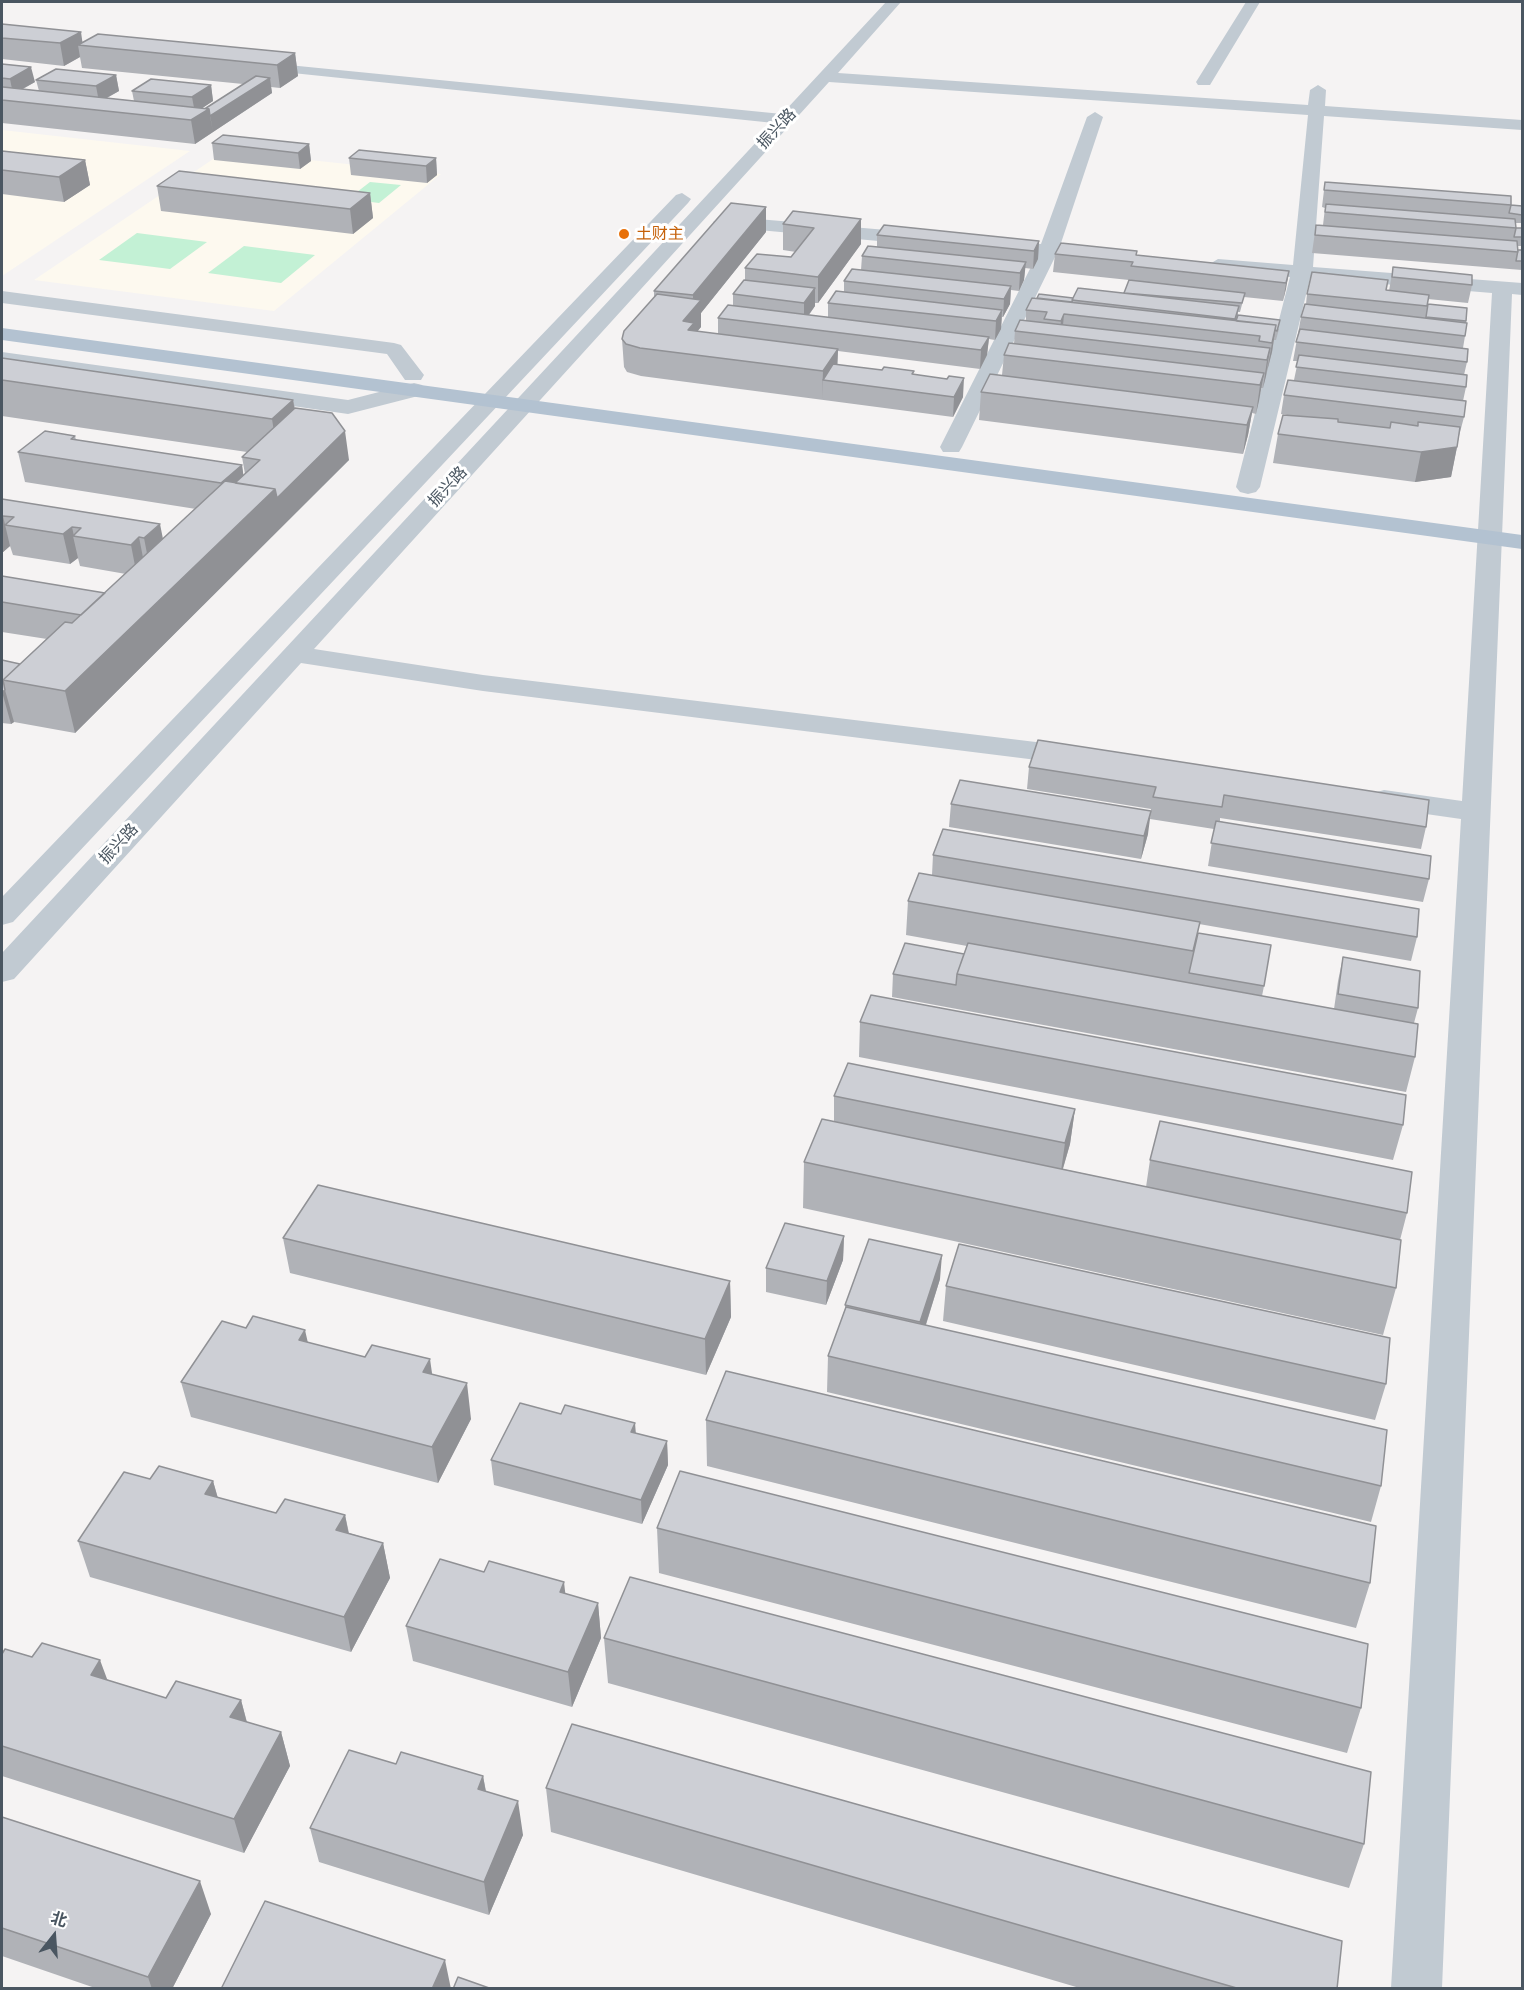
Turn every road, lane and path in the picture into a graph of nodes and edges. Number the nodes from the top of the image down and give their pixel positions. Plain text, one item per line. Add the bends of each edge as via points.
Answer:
1 (870, 2) edge
2 (894, 2) edge
3 (1253, 2) edge
4 (239, 62) edge
5 (825, 77) junction
6 (1227, 83) dead end
7 (1340, 91) dead end
8 (1317, 111) junction
9 (760, 116) junction
10 (1095, 117) dead end
11 (786, 119) junction
12 (1522, 125) edge
13 (712, 167) dead end
14 (696, 184) dead end
15 (693, 220) junction
16 (945, 241) edge
17 (980, 244) edge
18 (1049, 250) junction
19 (1119, 256) edge
20 (1201, 263) edge
21 (1302, 271) junction
22 (1512, 288) edge
23 (2, 297) edge
24 (2, 319) edge
25 (2, 334) edge
26 (2, 358) edge
27 (413, 383) junction
28 (497, 394) junction
29 (529, 398) junction
30 (951, 447) junction
31 (1248, 487) junction
32 (1506, 531) edge
33 (294, 654) junction
34 (1103, 759) edge
35 (1359, 796) edge
36 (1475, 812) junction
37 (2, 915) edge
38 (2, 972) edge
39 (1417, 1989) edge

1 - 9 street, 振兴路
2 - 5 street, 振兴路
3 - 6 street via 1198,81
4 - 9 street
5 - 8 street
5 - 11 street, 振兴路
7 - 8 street via 1312,89
8 - 12 street
8 - 21 street
9 - 11 street
9 - 13 street, 振兴路
10 - 18 street
11 - 15 street, 振兴路
14 - 28 street, 振兴路
15 - 16 street
15 - 29 street, 振兴路
17 - 18 street
18 - 19 street
18 - 30 street
20 - 21 street
21 - 22 street
21 - 31 street
22 - 32 street
23 - 27 street via 394,349
24 - 27 main road
25 - 27 main road
26 - 27 street via 348,407
27 - 28 main road
28 - 29 main road
28 - 37 street, 振兴路
29 - 30 main road
29 - 32 main road
29 - 33 street, 振兴路
30 - 31 main road
31 - 32 main road
32 - 36 street
33 - 34 street via 483,683
33 - 38 street, 振兴路
35 - 36 street
36 - 39 street

